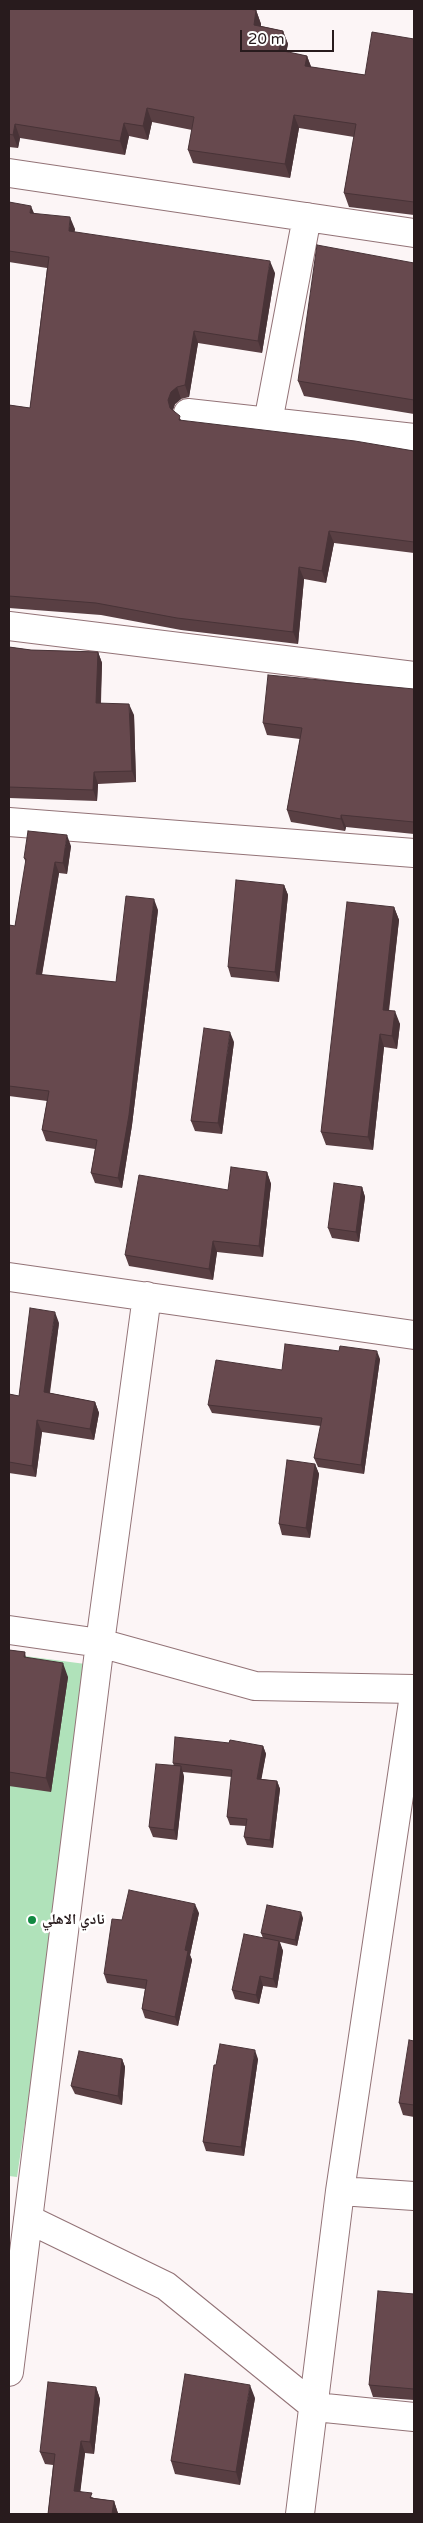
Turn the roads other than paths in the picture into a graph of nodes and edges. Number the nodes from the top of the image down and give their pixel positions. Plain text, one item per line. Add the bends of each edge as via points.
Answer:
1 (9, 173) edge
2 (307, 217) junction
3 (414, 233) edge
4 (188, 412) dead end
5 (268, 422) junction
6 (414, 438) edge
7 (9, 626) edge
8 (414, 676) edge
9 (9, 822) edge
10 (414, 853) edge
11 (9, 1277) edge
12 (147, 1296) junction
13 (414, 1336) edge
14 (9, 1630) edge
15 (100, 1643) junction
16 (414, 1689) edge
17 (414, 1695) edge
18 (340, 2191) junction
19 (414, 2196) edge
20 (23, 2202) edge
21 (9, 2372) edge
22 (315, 2407) junction
23 (414, 2418) edge
24 (300, 2514) edge

1 - 2 street
2 - 3 street
2 - 5 street
4 - 5 street
5 - 6 street
7 - 8 street
9 - 10 street
11 - 12 street
12 - 13 street
12 - 15 street
14 - 15 street
15 - 16 street via 255,1686
15 - 20 street
17 - 18 street
18 - 19 street
18 - 22 street
20 - 21 street
20 - 22 street via 166,2286
22 - 23 street
22 - 24 street

